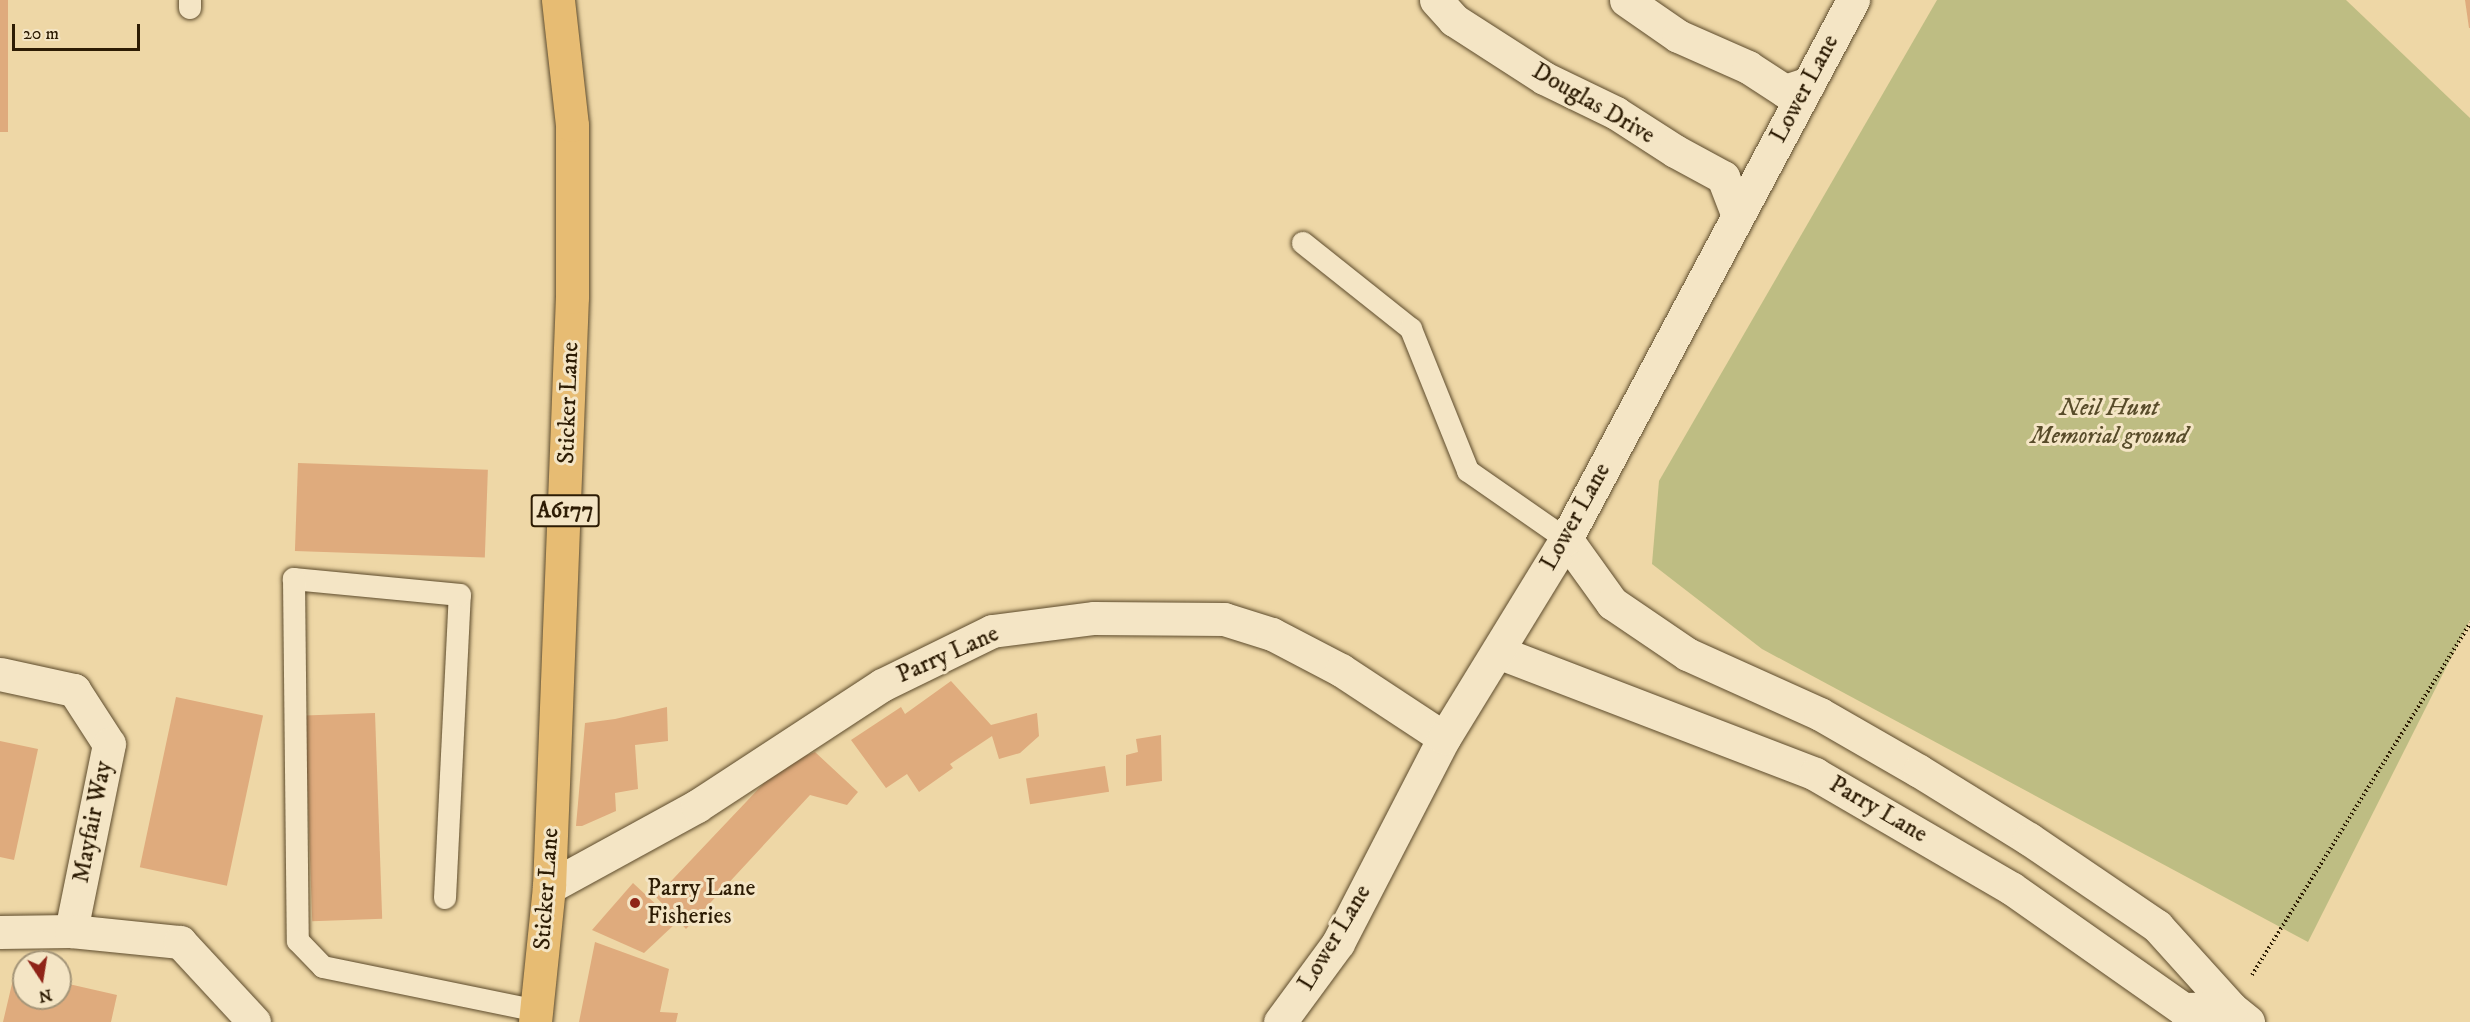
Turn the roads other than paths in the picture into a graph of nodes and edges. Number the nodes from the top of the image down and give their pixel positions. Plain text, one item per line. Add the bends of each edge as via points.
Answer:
1 (558, 0) edge
2 (1436, 0) edge
3 (1626, 0) edge
4 (1853, 0) edge
5 (1809, 83) junction
6 (1737, 214) junction
7 (1303, 243) dead end
8 (1566, 539) junction
9 (1498, 652) junction
10 (0, 674) edge
11 (1444, 738) junction
12 (549, 887) junction
13 (445, 898) dead end
14 (71, 931) junction
15 (0, 932) edge
16 (2240, 1015) edge
17 (536, 1016) edge
18 (254, 1022) edge
19 (1280, 1022) edge

1 - 12 highway, Sticker Lane / A6177 via 572,125 573,297
2 - 6 street, Douglas Drive via 1454,20 1544,78 1616,113 1723,177
3 - 5 street via 1678,36 1748,67 1785,91
4 - 5 street, Lower Lane
5 - 6 street, Lower Lane
6 - 8 street, Lower Lane
7 - 8 lane via 1411,329 1468,471
8 - 9 street, Lower Lane
8 - 16 street via 1612,603 1687,654 1820,714 2029,839 2157,926
9 - 11 street, Lower Lane
9 - 16 street, Parry Lane via 1815,774 2011,888 2183,1009
10 - 14 street, Mayfair Way via 74,690 109,744
11 - 12 street, Parry Lane via 1341,670 1272,634 1224,619 1095,618 992,631 882,685 697,806
11 - 19 street, Lower Lane via 1338,943
12 - 17 highway, Sticker Lane / A6177
13 - 17 lane via 460,595 294,579 298,941 323,967
14 - 15 street
14 - 18 street via 180,942

